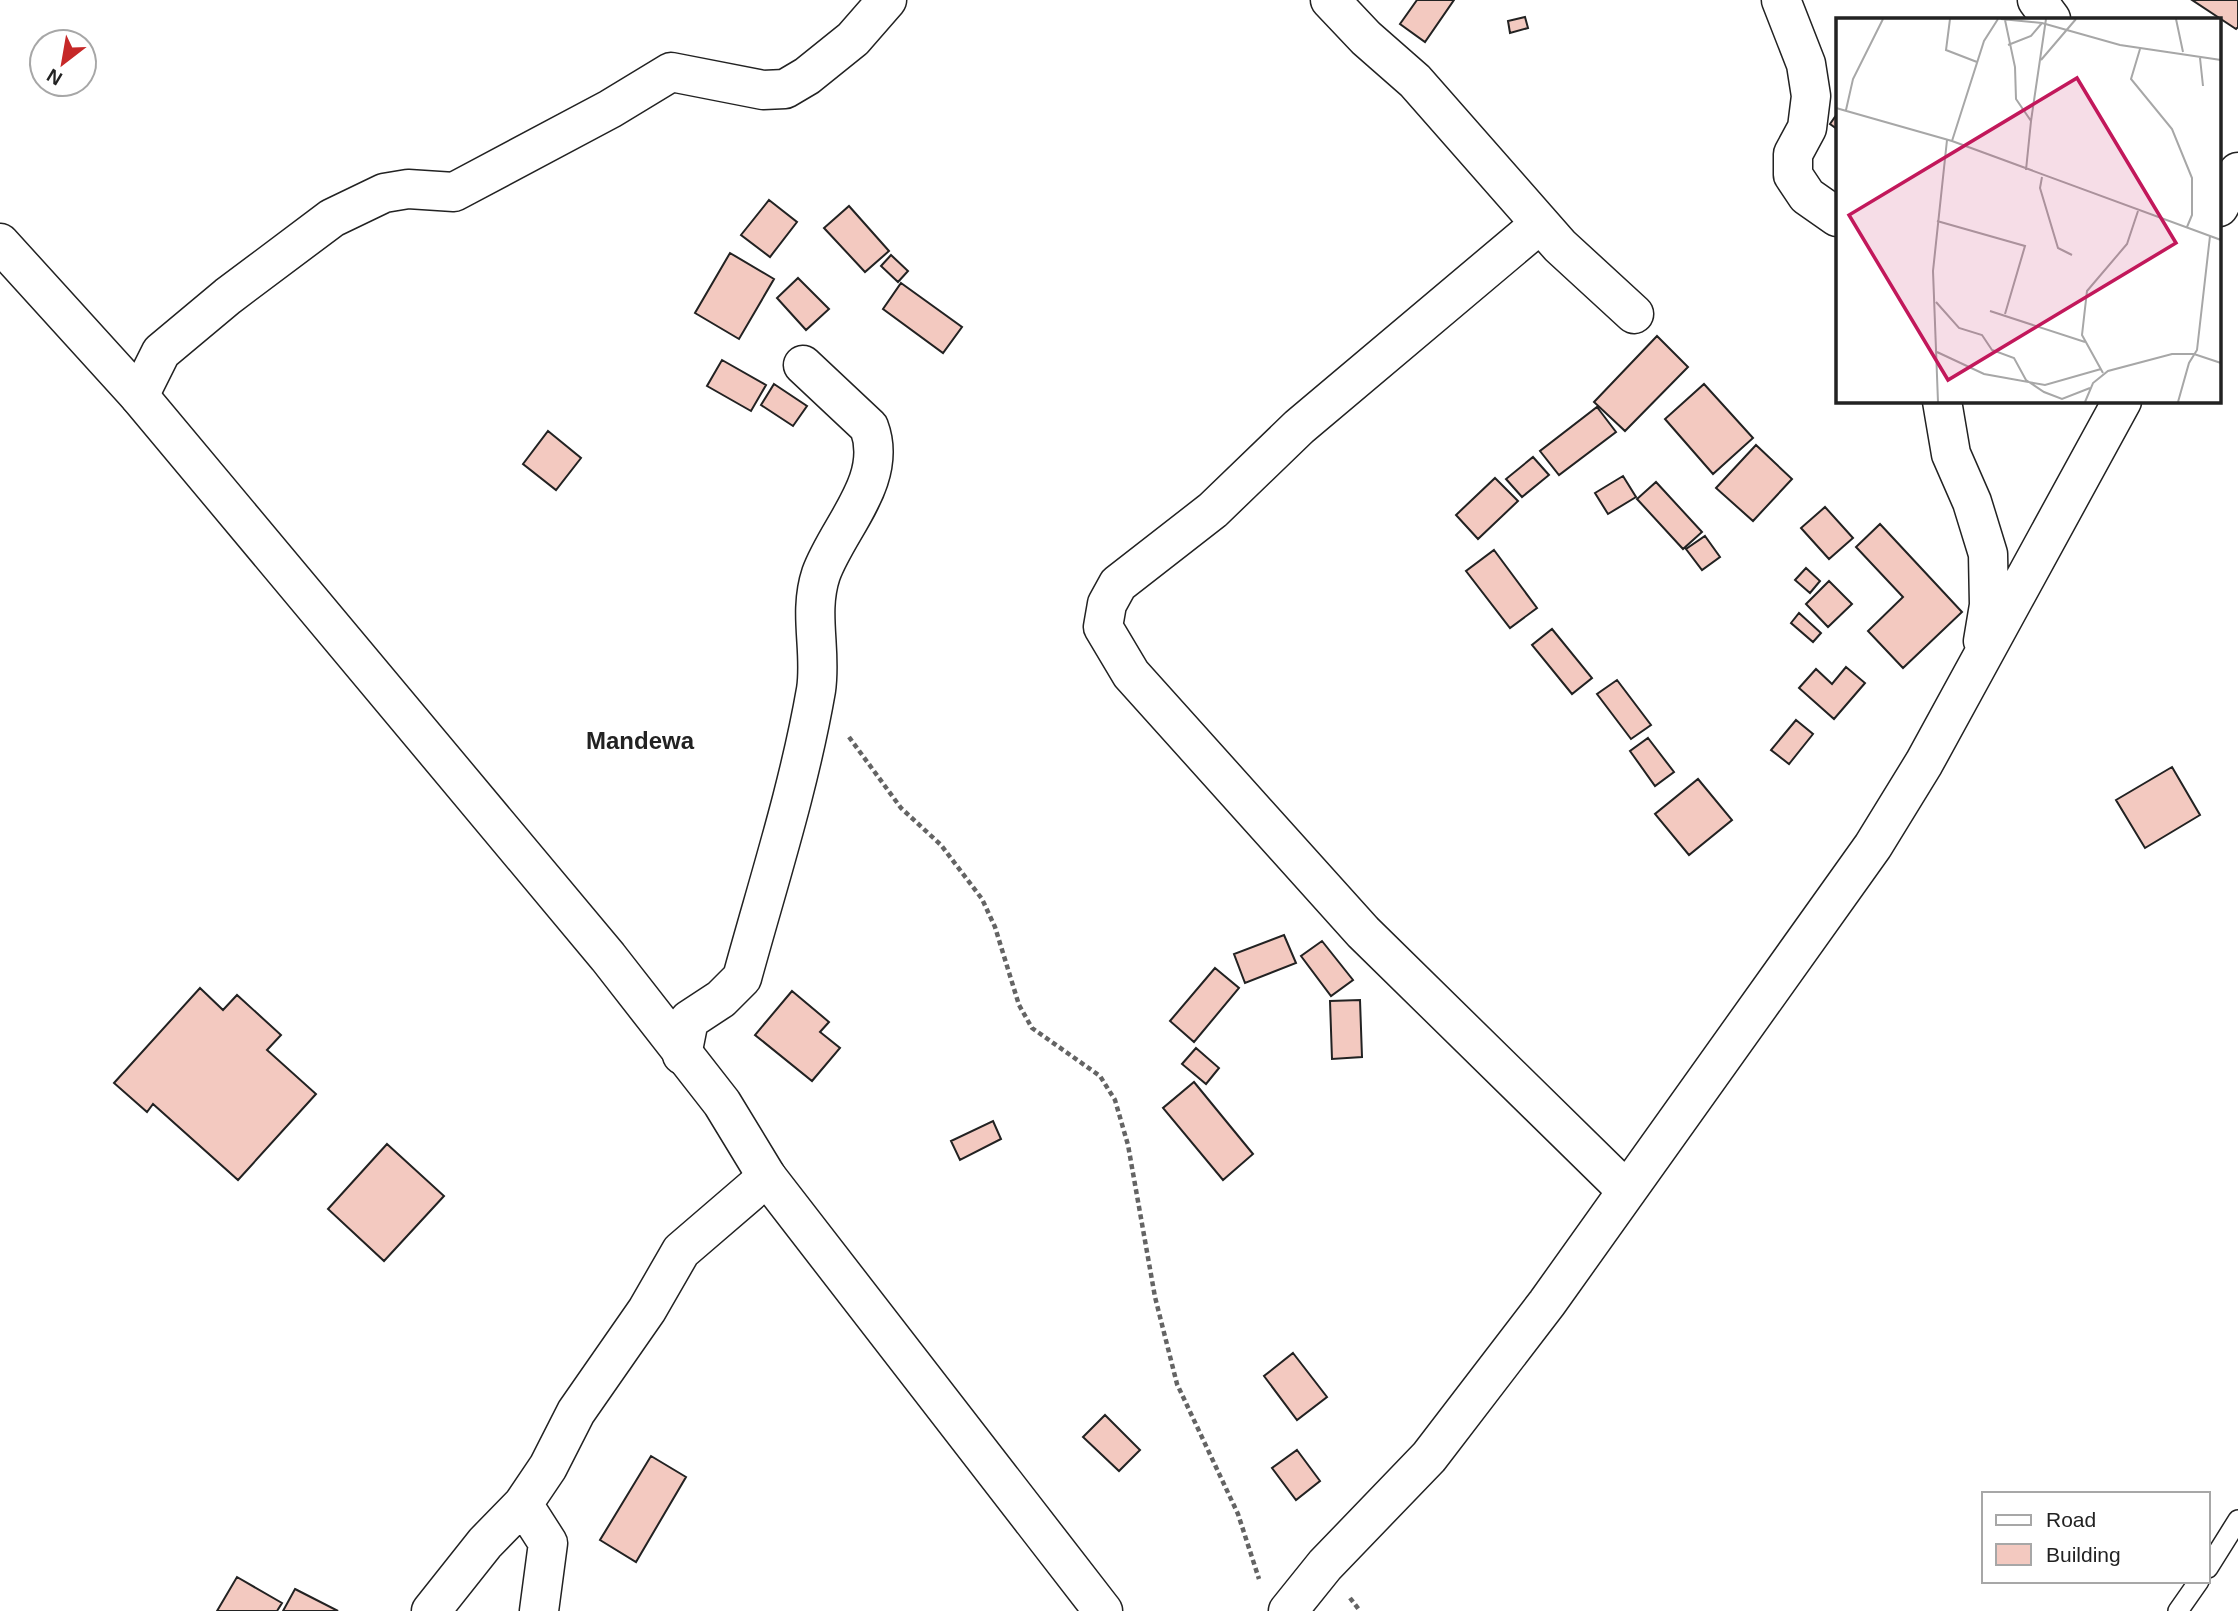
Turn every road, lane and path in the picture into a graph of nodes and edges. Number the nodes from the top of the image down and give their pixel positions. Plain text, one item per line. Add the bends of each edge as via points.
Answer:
1 (887, 0) edge
2 (1330, 0) edge
3 (1781, 0) edge
4 (2037, 0) edge
5 (2050, 18) edge
6 (2238, 172) edge
7 (2220, 204) edge
8 (1836, 216) edge
9 (1540, 224) junction
10 (0, 243) edge
11 (1634, 314) dead end
12 (803, 365) dead end
13 (139, 396) junction
14 (1942, 402) edge
15 (2121, 402) edge
16 (1980, 660) junction
17 (816, 687) junction
18 (682, 1055) junction
19 (767, 1177) junction
20 (1627, 1191) junction
21 (523, 1504) junction
22 (2238, 1520) edge
23 (2210, 1565) edge
24 (2198, 1583) edge
25 (1275, 1599) edge
26 (431, 1611) edge
27 (539, 1611) edge
28 (1103, 1611) edge
29 (2178, 1611) edge

1 - 13 street via 853,39 785,89 763,90 671,72 454,192 408,189 384,193 332,218 161,352
2 - 9 street via 1416,81
3 - 8 street via 1806,64 1811,96 1807,128 1793,154 1793,176 1807,196
4 - 5 street
6 - 7 street
9 - 11 street
9 - 20 street via 1299,427 1213,510 1118,584 1107,604 1103,627 1131,674 1363,932
10 - 13 street
12 - 17 street via 869,427 872,446 865,490 829,557 813,607
13 - 18 street via 599,946
14 - 16 street via 1951,454 1988,554 1989,605
15 - 16 street
16 - 20 street via 1873,846
17 - 18 street via 792,798 742,978 690,1020
17 - 25 path via 871,771 901,808 941,845 982,899 1019,1005 1032,1027 1100,1076 1115,1100 1177,1384
18 - 19 street via 722,1103
19 - 21 street via 681,1251 647,1310 576,1412
19 - 28 street
20 - 25 street via 1429,1457 1325,1565
21 - 26 street
21 - 27 street via 548,1543
22 - 23 lane
24 - 29 lane

